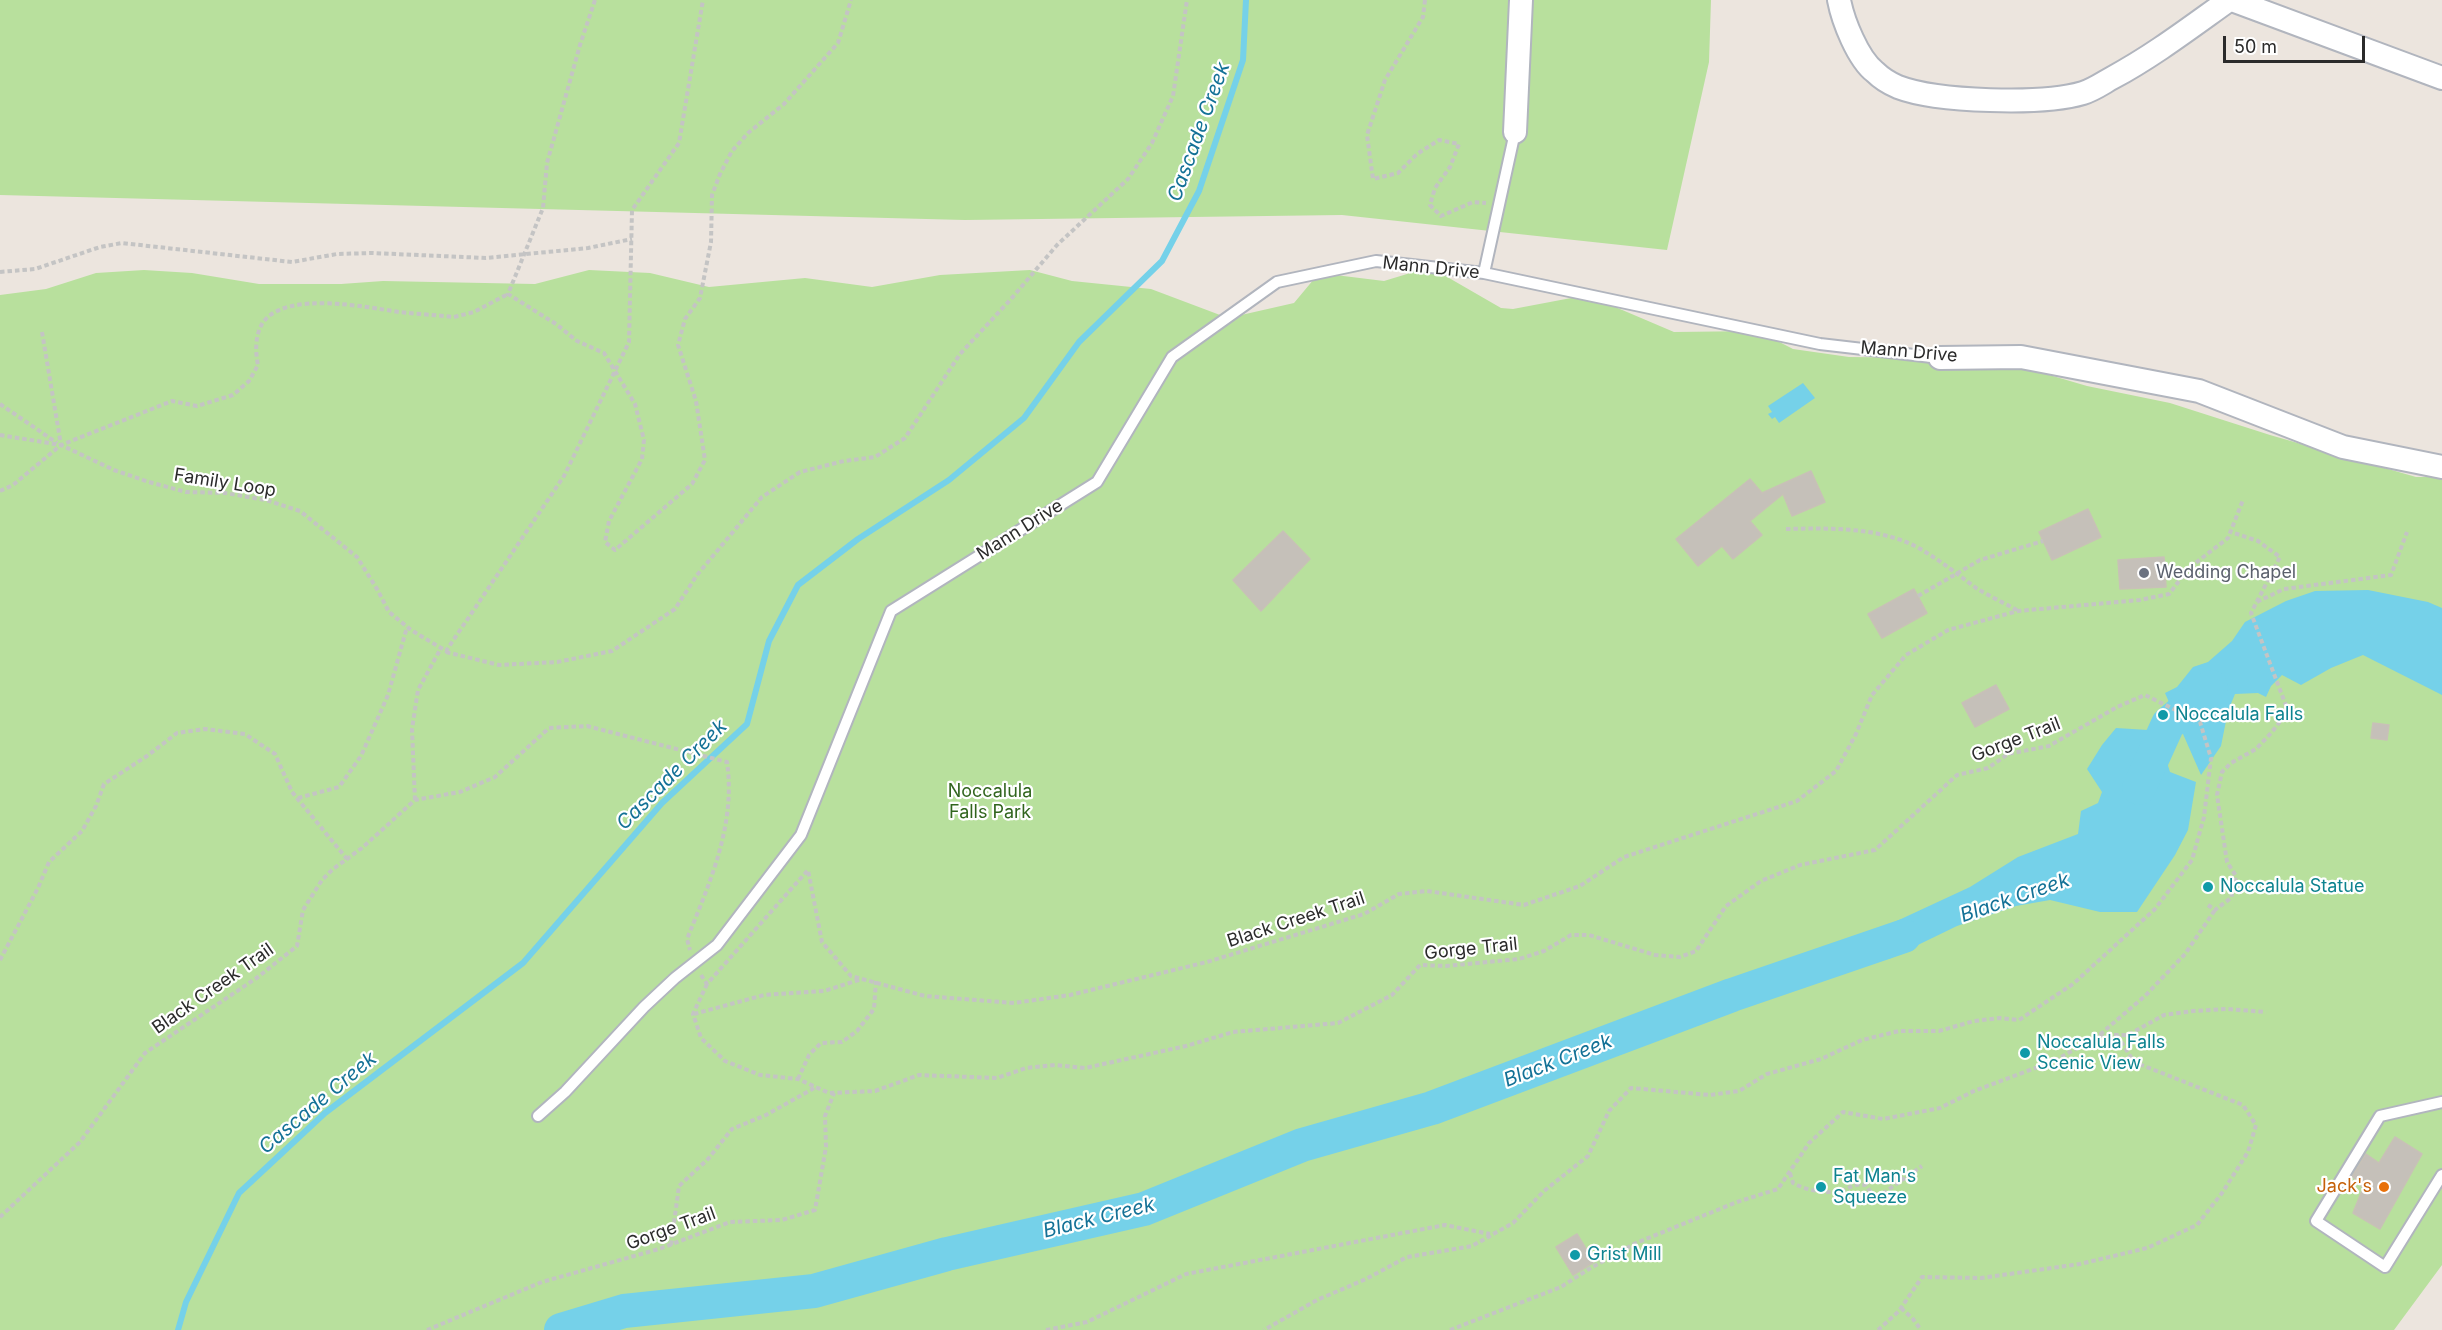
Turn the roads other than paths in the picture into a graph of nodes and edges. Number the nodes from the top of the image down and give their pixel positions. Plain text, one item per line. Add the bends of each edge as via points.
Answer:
1 (1521, 0) edge
2 (1839, 0) edge
3 (2231, 0) edge
4 (2442, 78) edge
5 (1515, 132) joint
6 (1484, 273) junction
7 (1940, 358) joint
8 (2442, 467) edge
9 (2442, 1102) edge
10 (538, 1116) dead end
11 (2442, 1175) edge

1 - 5 street
2 - 3 street via 1855,44 1873,71 1897,87 1932,95 2025,100 2085,93 2139,64
3 - 4 street
5 - 6 lane
6 - 7 lane, Mann Drive via 1820,344
6 - 10 lane, Mann Drive via 1376,261 1277,282 1172,357 1097,482 891,611 801,835 717,945 644,1007
7 - 8 street, Mann Drive via 2021,357 2199,391 2343,447
9 - 11 lane via 2380,1116 2316,1221 2385,1267

